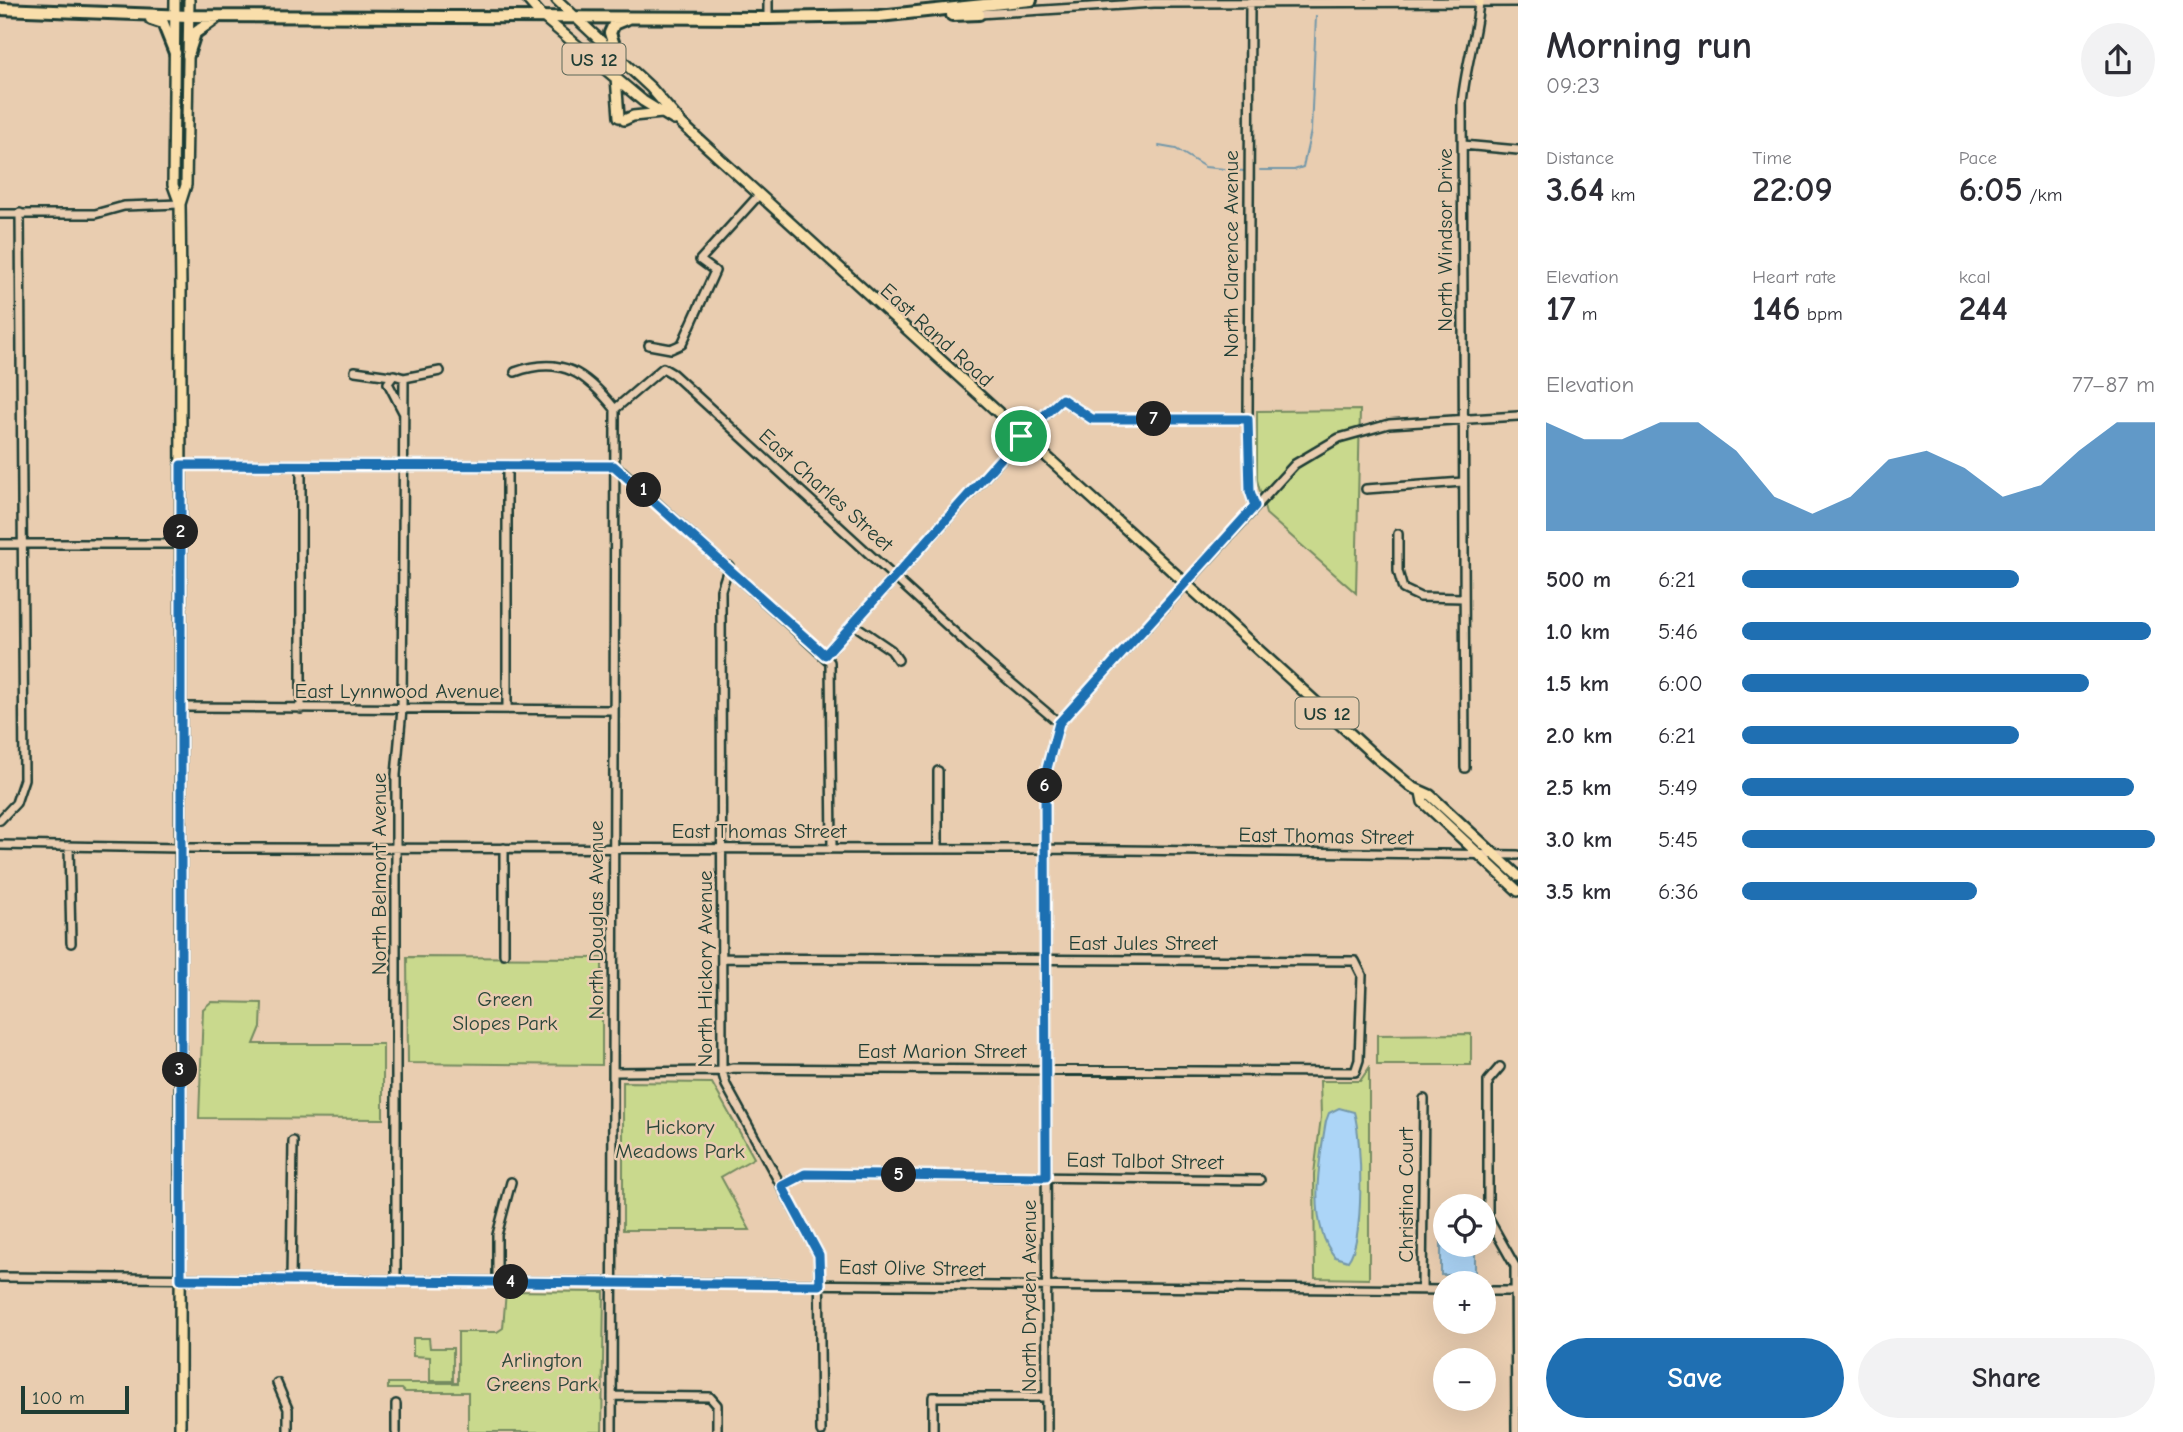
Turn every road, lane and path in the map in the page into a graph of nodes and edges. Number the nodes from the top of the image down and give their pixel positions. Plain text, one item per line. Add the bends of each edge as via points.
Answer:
1 (175, 0) edge
2 (189, 0) edge
3 (528, 0) edge
4 (556, 0) edge
5 (768, 0) edge
6 (1031, 0) edge
7 (1479, 1) edge
8 (1250, 2) edge
9 (1518, 2) edge
10 (0, 9) edge
11 (138, 14) junction
12 (979, 14) joint
13 (175, 15) junction
14 (189, 16) junction
15 (222, 16) junction
16 (542, 16) junction
17 (879, 16) junction
18 (574, 17) junction
19 (633, 17) junction
20 (768, 18) junction
21 (175, 52) junction
22 (188, 55) junction
23 (618, 57) junction
24 (615, 76) junction
25 (664, 113) junction
26 (681, 124) junction
27 (1463, 145) junction
28 (1518, 150) edge
29 (758, 196) junction
30 (180, 204) junction
31 (20, 213) junction
32 (0, 214) edge
33 (649, 345) dead end
34 (355, 371) dead end
35 (440, 371) dead end
36 (515, 372) dead end
37 (391, 376) junction
38 (404, 378) junction
39 (615, 409) junction
40 (403, 412) junction
41 (1518, 416) edge
42 (1463, 418) junction
43 (1248, 419) junction
44 (1021, 436) junction
45 (181, 465) junction
46 (614, 466) junction
47 (301, 467) junction
48 (401, 467) junction
49 (507, 468) junction
50 (1463, 482) junction
51 (1366, 489) dead end
52 (1255, 506) junction
53 (1398, 534) dead end
54 (0, 544) edge
55 (181, 544) junction
56 (22, 545) junction
57 (729, 566) junction
58 (896, 577) junction
59 (1186, 584) junction
60 (1463, 598) junction
61 (853, 624) junction
62 (825, 655) junction
63 (898, 660) dead end
64 (181, 707) junction
65 (301, 709) junction
66 (402, 709) junction
67 (507, 709) junction
68 (612, 710) junction
69 (1059, 723) junction
70 (1465, 768) dead end
71 (938, 771) dead end
72 (1421, 792) junction
73 (0, 820) edge
74 (0, 845) edge
75 (69, 846) junction
76 (180, 848) junction
77 (396, 848) junction
78 (503, 848) junction
79 (614, 848) junction
80 (722, 848) junction
81 (832, 849) junction
82 (938, 849) junction
83 (1045, 849) junction
84 (1478, 855) junction
85 (1496, 855) junction
86 (1518, 855) edge
87 (1518, 876) edge
88 (1518, 891) edge
89 (71, 943) dead end
90 (504, 954) dead end
91 (722, 958) junction
92 (1046, 960) junction
93 (1500, 1067) dead end
94 (1046, 1069) junction
95 (722, 1071) junction
96 (614, 1072) junction
97 (1355, 1072) joint
98 (1424, 1099) dead end
99 (293, 1141) dead end
100 (1046, 1177) junction
101 (1259, 1180) dead end
102 (511, 1182) dead end
103 (782, 1186) junction
104 (0, 1277) edge
105 (181, 1279) junction
106 (291, 1280) junction
107 (396, 1281) junction
108 (497, 1282) junction
109 (614, 1283) junction
110 (820, 1285) junction
111 (1046, 1287) junction
112 (1422, 1290) junction
113 (1433, 1290) edge
114 (1496, 1291) edge
115 (1517, 1291) edge
116 (277, 1383) dead end
117 (612, 1396) junction
118 (1047, 1397) junction
119 (396, 1404) dead end
120 (180, 1432) edge
121 (288, 1432) edge
122 (396, 1432) edge
123 (612, 1432) edge
124 (717, 1432) edge
125 (821, 1432) edge
126 (933, 1432) edge
127 (1047, 1432) edge
128 (1516, 1432) edge

1 - 13 main road
2 - 14 main road
3 - 16 main road, East Rand Road / US 12
4 - 18 main road, East Rand Road / US 12
5 - 20 street
6 - 17 highway
7 - 8 street
7 - 9 street
7 - 27 street, North Windsor Drive via 1465,69
8 - 12 street
8 - 43 street, North Clarence Avenue
10 - 11 highway
11 - 13 highway
11 - 21 highway via 163,23
12 - 17 highway
13 - 14 highway
13 - 21 main road
14 - 15 highway
14 - 22 main road
15 - 16 highway
15 - 22 highway via 195,33
16 - 18 highway
16 - 24 main road, East Rand Road / US 12
17 - 20 highway
18 - 19 highway
18 - 23 main road, East Rand Road / US 12
19 - 20 highway
19 - 23 highway via 619,20 610,33
21 - 30 main road via 173,185
22 - 30 main road via 186,185
23 - 26 main road, East Rand Road / US 12
24 - 25 main road, East Rand Road / US 12
24 - 25 main road via 621,119
25 - 26 main road, East Rand Road / US 12
26 - 29 main road, East Rand Road / US 12
27 - 28 street
27 - 42 street, North Windsor Drive
29 - 33 street via 700,260 715,271 682,344 671,349
29 - 44 main road, East Rand Road / US 12
30 - 31 street via 124,206 95,214
30 - 45 main road
31 - 32 street
31 - 56 street
34 - 37 street
35 - 38 street
36 - 39 street via 549,367 581,373
37 - 38 street
37 - 40 street via 391,393
38 - 40 street, North Belmont Avenue
39 - 46 street, North Douglas Avenue
39 - 58 street, East Charles Street via 663,368
40 - 48 street, North Belmont Avenue
41 - 42 street, North Dryden Avenue
42 - 50 street, North Windsor Drive
42 - 52 street, North Dryden Avenue via 1388,424 1339,438 1295,464
43 - 44 street via 1092,419 1062,399
43 - 52 street, North Clarence Avenue via 1250,491
44 - 58 street
44 - 59 main road, East Rand Road / US 12
45 - 47 street
45 - 55 main road
46 - 49 street
46 - 57 street
46 - 68 street, North Douglas Avenue
47 - 48 street
47 - 65 street
48 - 49 street
48 - 66 street, North Belmont Avenue
49 - 67 street
50 - 51 street
50 - 60 street, North Windsor Drive
52 - 59 street, North Dryden Avenue
53 - 60 street via 1403,589 1420,597
54 - 56 street
55 - 56 street
55 - 64 main road
56 - 73 street via 24,779 16,803
57 - 62 street
57 - 80 street, North Hickory Avenue via 721,590
58 - 61 street
58 - 69 street, East Charles Street
59 - 69 street, North Dryden Avenue
59 - 72 main road, East Rand Road / US 12 via 1377,758
60 - 70 street, North Windsor Drive
61 - 62 street
61 - 63 street
62 - 81 street via 830,662
64 - 65 street, East Lynnwood Avenue
64 - 76 main road
65 - 66 street, East Lynnwood Avenue
66 - 67 street, East Lynnwood Avenue
66 - 77 street, North Belmont Avenue via 396,761
67 - 68 street, East Lynnwood Avenue
68 - 79 street, North Douglas Avenue
69 - 83 street, North Dryden Avenue via 1045,776
71 - 82 street
72 - 84 main road, East Rand Road / US 12 via 1423,802
72 - 85 main road, East Rand Road / US 12
74 - 75 street, East Thomas Street
75 - 76 street, East Thomas Street
75 - 89 street
76 - 77 street, East Thomas Street
76 - 105 main road
77 - 78 street, East Thomas Street
77 - 107 street, North Belmont Avenue
78 - 79 street, East Thomas Street
78 - 90 street
79 - 80 street, East Thomas Street
79 - 96 street, North Douglas Avenue
80 - 81 street, East Thomas Street
80 - 91 street, North Hickory Avenue
81 - 82 street, East Thomas Street
82 - 83 street, East Thomas Street
83 - 84 street, East Thomas Street
83 - 92 street, North Dryden Avenue
84 - 85 street, East Thomas Street
84 - 88 main road, East Rand Road / US 12
85 - 86 street, East Thomas Street
85 - 87 main road, East Rand Road / US 12
91 - 92 street, East Jules Street
91 - 95 street, North Hickory Avenue
92 - 94 street, North Dryden Avenue
92 - 97 street, East Jules Street via 1355,961 1362,975
93 - 115 street via 1489,1081 1488,1219 1512,1258
94 - 95 street, East Marion Street
94 - 97 street, East Marion Street
94 - 100 street, North Dryden Avenue
95 - 96 street, East Marion Street
95 - 103 street, North Hickory Avenue
96 - 109 street, North Douglas Avenue
98 - 112 street, Christina Court
99 - 106 street
100 - 101 street, East Talbot Street
100 - 103 street, East Talbot Street via 805,1174
100 - 111 street, North Dryden Avenue
102 - 108 street via 497,1235
103 - 110 street, North Hickory Avenue via 819,1255
104 - 105 street, East Olive Street
105 - 106 street, East Olive Street
105 - 120 main road
106 - 107 street, East Olive Street
107 - 108 street, East Olive Street
108 - 109 street, East Olive Street
109 - 110 street, East Olive Street
109 - 117 street, North Douglas Avenue
110 - 111 street, East Olive Street
110 - 125 street, North Hickory Avenue
111 - 112 street, East Olive Street
111 - 118 street, North Dryden Avenue
112 - 113 street, East Olive Street
114 - 115 street
115 - 128 street
116 - 121 street via 288,1409
117 - 123 street, North Douglas Avenue
117 - 124 street via 710,1397 717,1405
118 - 126 street via 933,1397
118 - 127 street, North Dryden Avenue
119 - 122 street

